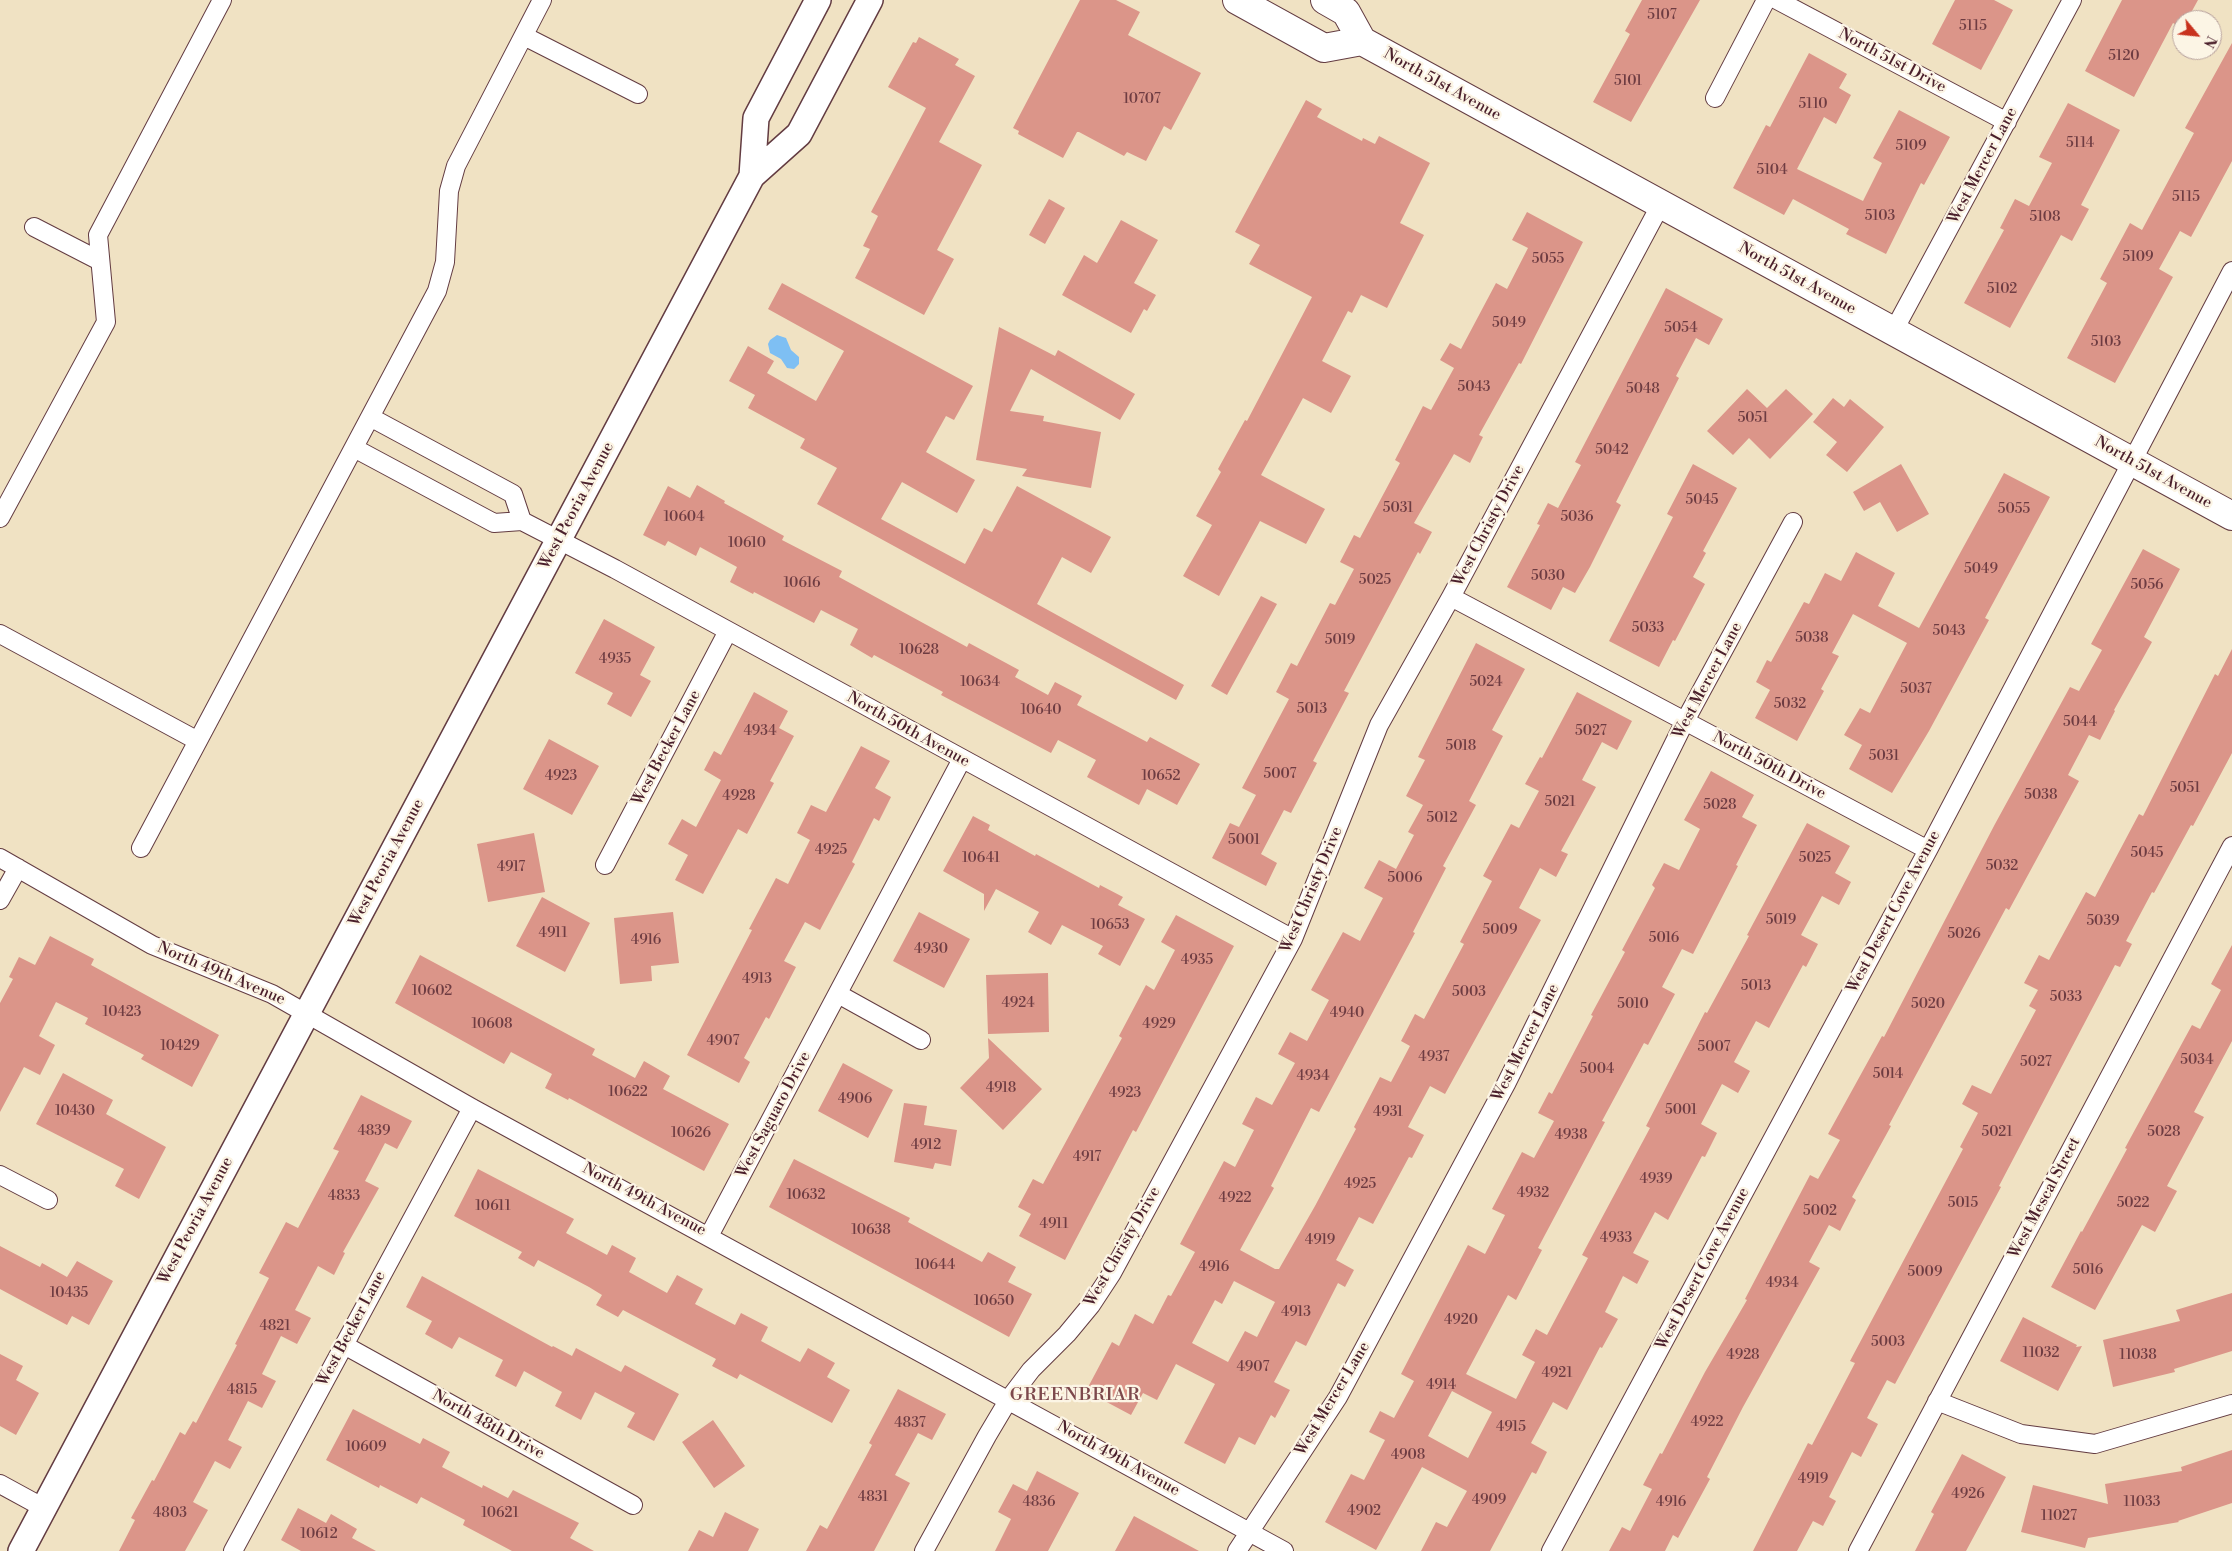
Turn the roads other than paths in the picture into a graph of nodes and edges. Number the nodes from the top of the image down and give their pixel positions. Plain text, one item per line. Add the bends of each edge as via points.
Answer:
1 (222, 0) edge
2 (542, 0) edge
3 (818, 0) edge
4 (870, 0) edge
5 (1237, 0) edge
6 (1325, 0) edge
7 (1766, 0) edge
8 (1777, 0) edge
9 (2072, 0) edge
10 (524, 36) junction
11 (1362, 41) junction
12 (638, 94) dead end
13 (1715, 98) dead end
14 (2007, 122) junction
15 (752, 176) junction
16 (1661, 204) junction
17 (34, 227) dead end
18 (100, 261) junction
19 (2232, 271) edge
20 (1893, 332) junction
21 (370, 417) junction
22 (354, 448) junction
23 (2131, 460) junction
24 (2232, 516) edge
25 (0, 518) edge
26 (522, 521) junction
27 (1793, 522) dead end
28 (559, 540) junction
29 (1451, 597) junction
30 (728, 631) junction
31 (0, 634) edge
32 (1685, 721) junction
33 (198, 741) junction
34 (962, 760) junction
35 (2232, 846) edge
36 (141, 848) dead end
37 (1928, 850) junction
38 (0, 858) edge
39 (605, 865) dead end
40 (18, 868) junction
41 (0, 900) edge
42 (1293, 939) junction
43 (838, 994) junction
44 (307, 1014) junction
45 (921, 1040) dead end
46 (472, 1108) junction
47 (0, 1175) edge
48 (48, 1200) dead end
49 (709, 1236) junction
50 (344, 1345) junction
51 (1009, 1399) junction
52 (1937, 1401) junction
53 (2232, 1404) edge
54 (0, 1484) edge
55 (632, 1505) dead end
56 (44, 1508) junction
57 (1248, 1531) junction
58 (21, 1551) edge
59 (233, 1551) edge
60 (924, 1551) edge
61 (1237, 1551) edge
62 (1284, 1551) edge
63 (1551, 1551) edge
64 (1858, 1551) edge

1 - 18 street via 98,235
2 - 10 street
3 - 15 main road, West Peoria Avenue via 756,118
4 - 15 main road, West Peoria Avenue via 799,134
5 - 11 main road via 1324,48
6 - 11 main road via 1346,12
7 - 13 street
8 - 14 street, North 51st Drive
9 - 14 street, West Mercer Lane
10 - 12 street
10 - 21 street via 456,166 449,191 444,262 437,291
11 - 16 main road, North 51st Avenue
14 - 20 street, West Mercer Lane
15 - 28 main road, West Peoria Avenue
16 - 20 main road, North 51st Avenue
16 - 29 street, West Christy Drive
17 - 18 street
18 - 25 street via 106,322
19 - 23 street, West Desert Cove Avenue
20 - 23 main road, North 51st Avenue
21 - 22 street
21 - 26 street via 513,494
22 - 26 street via 494,523
22 - 33 street
23 - 24 main road, North 51st Avenue
23 - 37 street, West Desert Cove Avenue
26 - 28 street, North 50th Avenue
27 - 32 street, West Mercer Lane
28 - 30 street, North 50th Avenue
28 - 44 main road, West Peoria Avenue
29 - 32 street, North 50th Drive
29 - 42 street, West Christy Drive via 1380,724
30 - 34 street, North 50th Avenue
30 - 39 street, West Becker Lane
31 - 33 street
32 - 37 street, North 50th Drive
32 - 57 street, West Mercer Lane via 1545,1008 1338,1397 1319,1430
33 - 36 street
34 - 42 street, North 50th Avenue
34 - 43 street, West Saguaro Drive
35 - 52 street, West Mescal Street
37 - 63 street, West Desert Cove Avenue
38 - 40 street, North 49th Avenue
40 - 41 street
40 - 44 street, North 49th Avenue via 152,945 272,994
42 - 51 street, West Christy Drive via 1112,1273 1091,1305
43 - 45 street
43 - 49 street, West Saguaro Drive
44 - 46 street, North 49th Avenue
44 - 56 main road, West Peoria Avenue
46 - 49 street, North 49th Avenue
46 - 50 street, West Becker Lane
47 - 48 street
49 - 51 street, North 49th Avenue
50 - 55 street, North 48th Drive
50 - 59 street, West Becker Lane
51 - 57 street, North 49th Avenue
51 - 60 street, West Christy Drive
52 - 53 street via 2021,1434 2095,1444
52 - 64 street, West Mescal Street
54 - 56 street
56 - 58 main road, West Peoria Avenue
57 - 61 street, West Mercer Lane
57 - 62 street, North 49th Avenue

